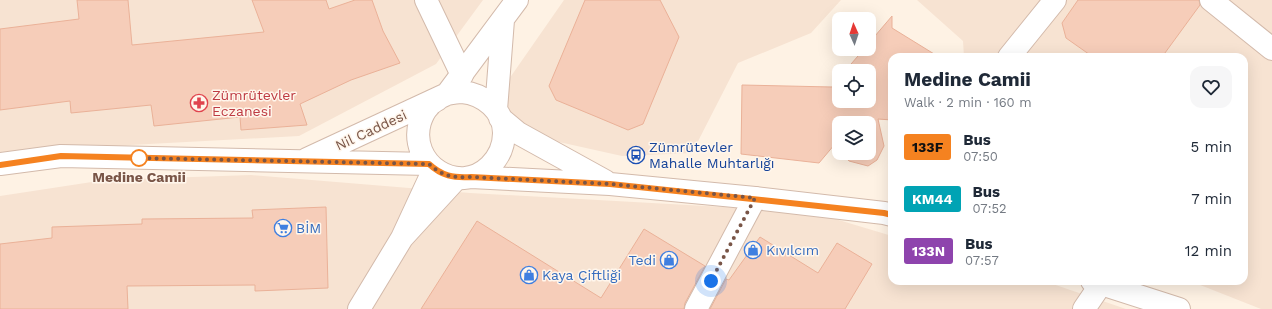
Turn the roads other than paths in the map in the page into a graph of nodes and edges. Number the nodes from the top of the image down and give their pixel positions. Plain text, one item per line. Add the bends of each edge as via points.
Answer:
1 (426, 0) edge
2 (517, 0) edge
3 (1054, 0) edge
4 (1211, 0) edge
5 (502, 20) junction
6 (1272, 49) edge
7 (1012, 53) edge
8 (462, 75) junction
9 (443, 96) junction
10 (498, 114) junction
11 (303, 162) junction
12 (0, 164) edge
13 (431, 166) junction
14 (464, 177) junction
15 (610, 184) junction
16 (755, 198) junction
17 (888, 210) edge
18 (402, 238) junction
19 (1095, 285) edge
20 (1102, 285) edge
21 (359, 309) edge
22 (696, 309) edge
23 (1084, 309) edge
24 (1179, 309) edge

1 - 8 street
2 - 5 street
3 - 7 street
4 - 6 street
5 - 8 street
5 - 10 street
8 - 9 street
9 - 10 street, Nil Caddesi via 461,92 474,94 486,100
9 - 11 street, Nil Caddesi
9 - 13 street, Nil Caddesi via 428,106 418,129 422,153
10 - 14 street via 504,132 502,147 496,160 485,170
10 - 15 street, Nil Caddesi via 518,132
11 - 12 street, Nil Caddesi via 61,156
11 - 13 street, Nil Caddesi
13 - 14 street, Nil Caddesi via 445,175
13 - 18 street
14 - 15 street, Nil Caddesi
14 - 18 street
15 - 16 street
16 - 17 street
16 - 22 street
18 - 21 street
19 - 23 street
20 - 24 street

